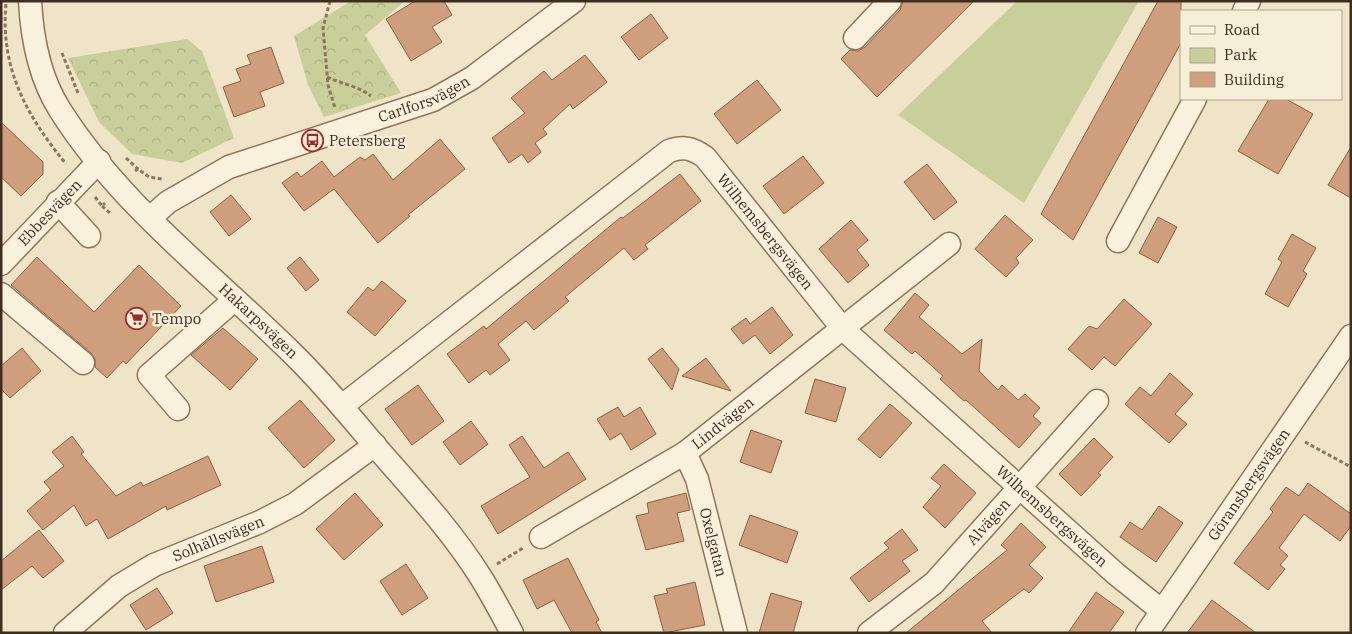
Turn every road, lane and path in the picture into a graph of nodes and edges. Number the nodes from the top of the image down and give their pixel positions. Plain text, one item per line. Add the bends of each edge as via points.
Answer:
1 (30, 1) edge
2 (330, 1) edge
3 (574, 1) edge
4 (890, 1) edge
5 (855, 38) dead end
6 (59, 44) dead end
7 (327, 76) junction
8 (81, 100) dead end
9 (1194, 100) edge
10 (388, 114) junction
11 (342, 132) junction
12 (120, 153) dead end
13 (99, 161) junction
14 (138, 168) dead end
15 (58, 202) junction
16 (150, 218) junction
17 (89, 236) dead end
18 (1118, 241) dead end
19 (949, 244) dead end
20 (1, 264) edge
21 (1, 294) edge
22 (234, 300) junction
23 (843, 329) junction
24 (1351, 336) edge
25 (84, 363) dead end
26 (1097, 401) dead end
27 (342, 406) junction
28 (178, 409) dead end
29 (1297, 438) dead end
30 (375, 445) junction
31 (686, 454) junction
32 (1351, 467) edge
33 (1020, 488) junction
34 (541, 537) joint
35 (479, 575) junction
36 (1162, 611) junction
37 (65, 633) edge
38 (512, 633) edge
39 (736, 633) edge
40 (869, 633) edge
41 (1147, 633) edge

1 - 13 street, Hakarpsvägen via 32,35 50,89 59,109
2 - 7 path via 323,28
3 - 10 street, Carlforsvägen via 472,78 433,100
4 - 5 street
6 - 8 path
7 - 10 path via 360,88 377,100
7 - 11 path
9 - 18 street
10 - 11 street, Carlforsvägen
11 - 16 street, Carlforsvägen via 229,167 168,202
12 - 14 path
13 - 15 street, Ebbesvägen
13 - 16 street, Hakarpsvägen
15 - 17 street
15 - 20 street, Ebbesvägen
16 - 22 street, Hakarpsvägen
19 - 23 street, Lindvägen
21 - 25 street
22 - 27 street, Hakarpsvägen via 292,352
22 - 28 street via 149,375
23 - 27 street, Wilhemsbergsvägen via 705,157 694,149 682,147 669,151
23 - 31 street, Lindvägen
23 - 33 street, Wilhemsbergsvägen
24 - 36 street, Göransbergsvägen
26 - 33 street, Alvägen
27 - 30 street, Hakarpsvägen
29 - 32 path
30 - 35 street, Hakarpsvägen via 428,507
30 - 37 street, Solhällsvägen via 295,504 260,522 154,565 119,586
31 - 34 street, Lindvägen
31 - 39 street, Oxelgatan via 697,479
33 - 36 street, Wilhemsbergsvägen
33 - 40 street, Alvägen via 934,583
34 - 35 path
35 - 38 street, Hakarpsvägen
36 - 41 street, Göransbergsvägen

